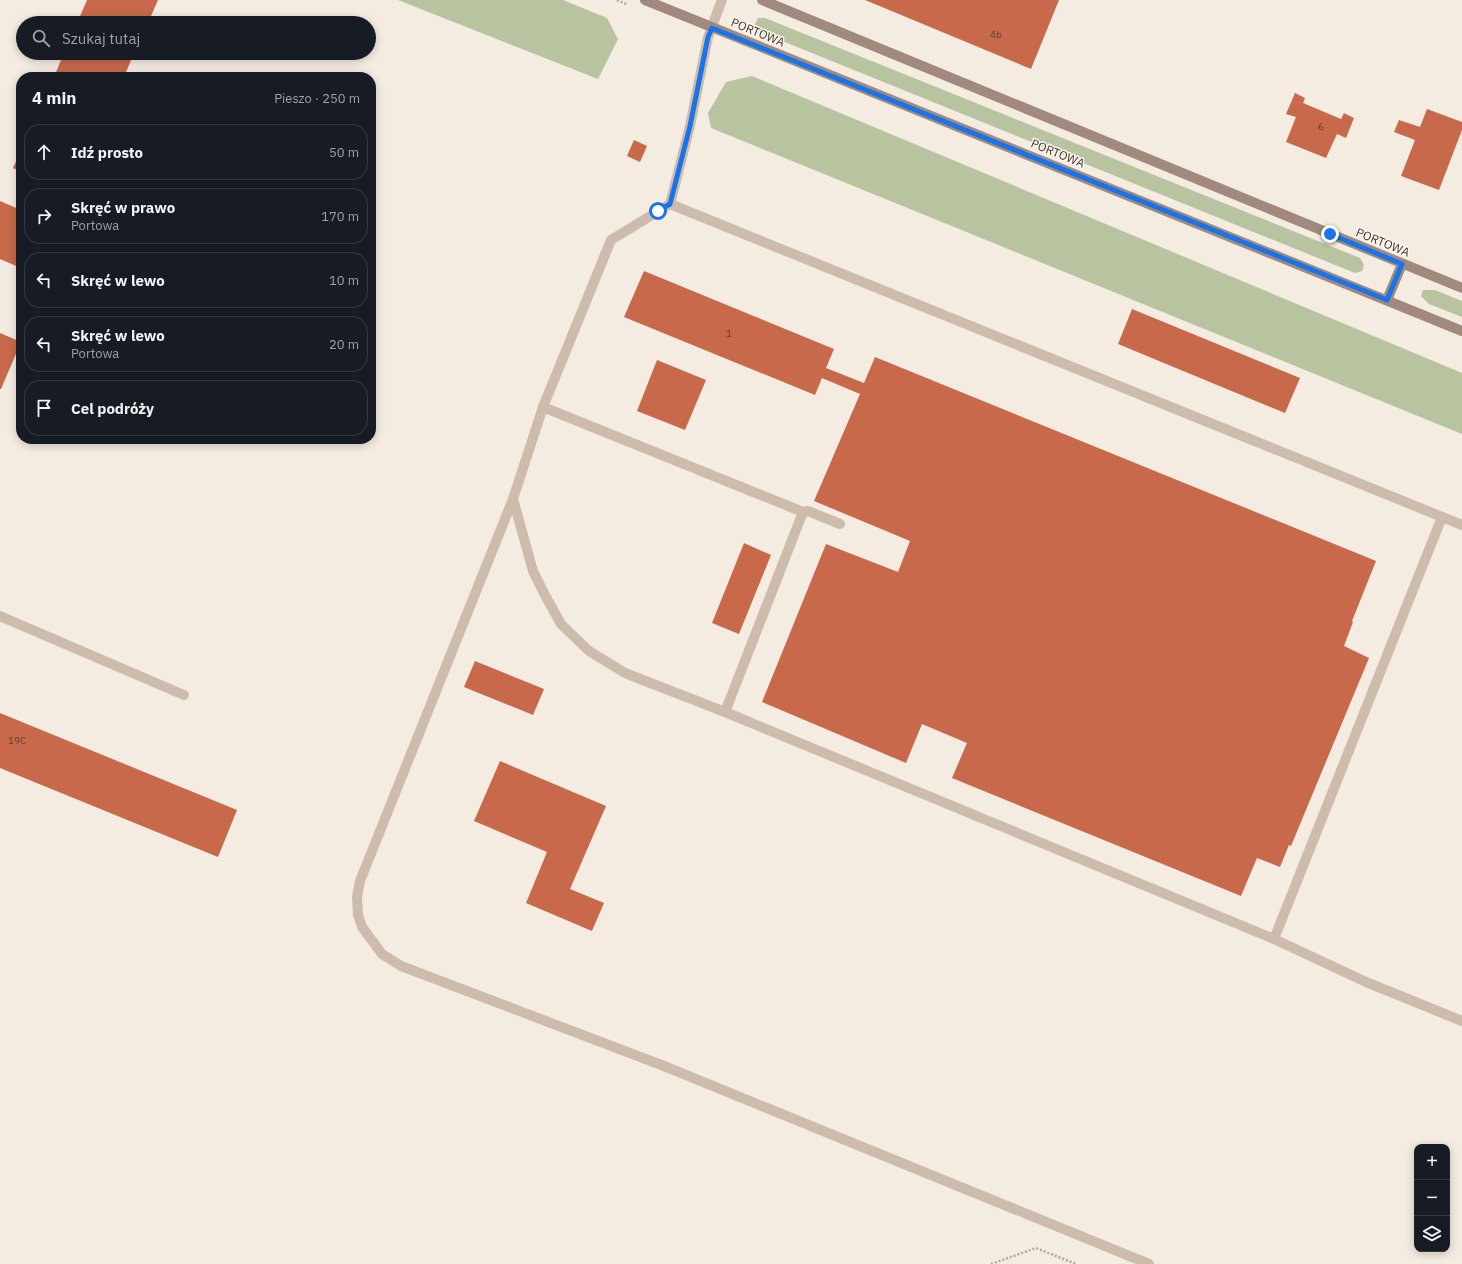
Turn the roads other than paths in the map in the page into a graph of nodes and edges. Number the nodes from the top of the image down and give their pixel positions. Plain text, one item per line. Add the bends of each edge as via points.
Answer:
1 (645, 0) edge
2 (722, 0) edge
3 (762, 0) edge
4 (712, 28) junction
5 (670, 204) junction
6 (1402, 264) junction
7 (1462, 288) edge
8 (1387, 300) junction
9 (1462, 331) edge
10 (543, 407) junction
11 (513, 499) junction
12 (803, 512) junction
13 (1442, 517) junction
14 (840, 524) dead end
15 (1462, 525) edge
16 (0, 616) edge
17 (184, 695) dead end
18 (725, 712) junction
19 (1274, 939) junction
20 (1462, 1021) edge
21 (1148, 1264) edge

1 - 4 street, PORTOWA
2 - 4 lane
3 - 6 street, PORTOWA
4 - 5 lane
4 - 8 street, PORTOWA
5 - 10 lane via 611,240
5 - 13 lane
6 - 7 street, PORTOWA
6 - 8 street
8 - 9 street, PORTOWA
10 - 11 lane
10 - 12 lane
11 - 18 lane via 533,571 562,624 589,651 625,673
11 - 21 lane via 360,880 357,897 358,915 362,927 382,954 401,966 664,1066
12 - 14 lane via 808,510
12 - 18 lane
13 - 15 lane
13 - 19 lane
16 - 17 lane
18 - 19 lane
19 - 20 lane via 1366,982

